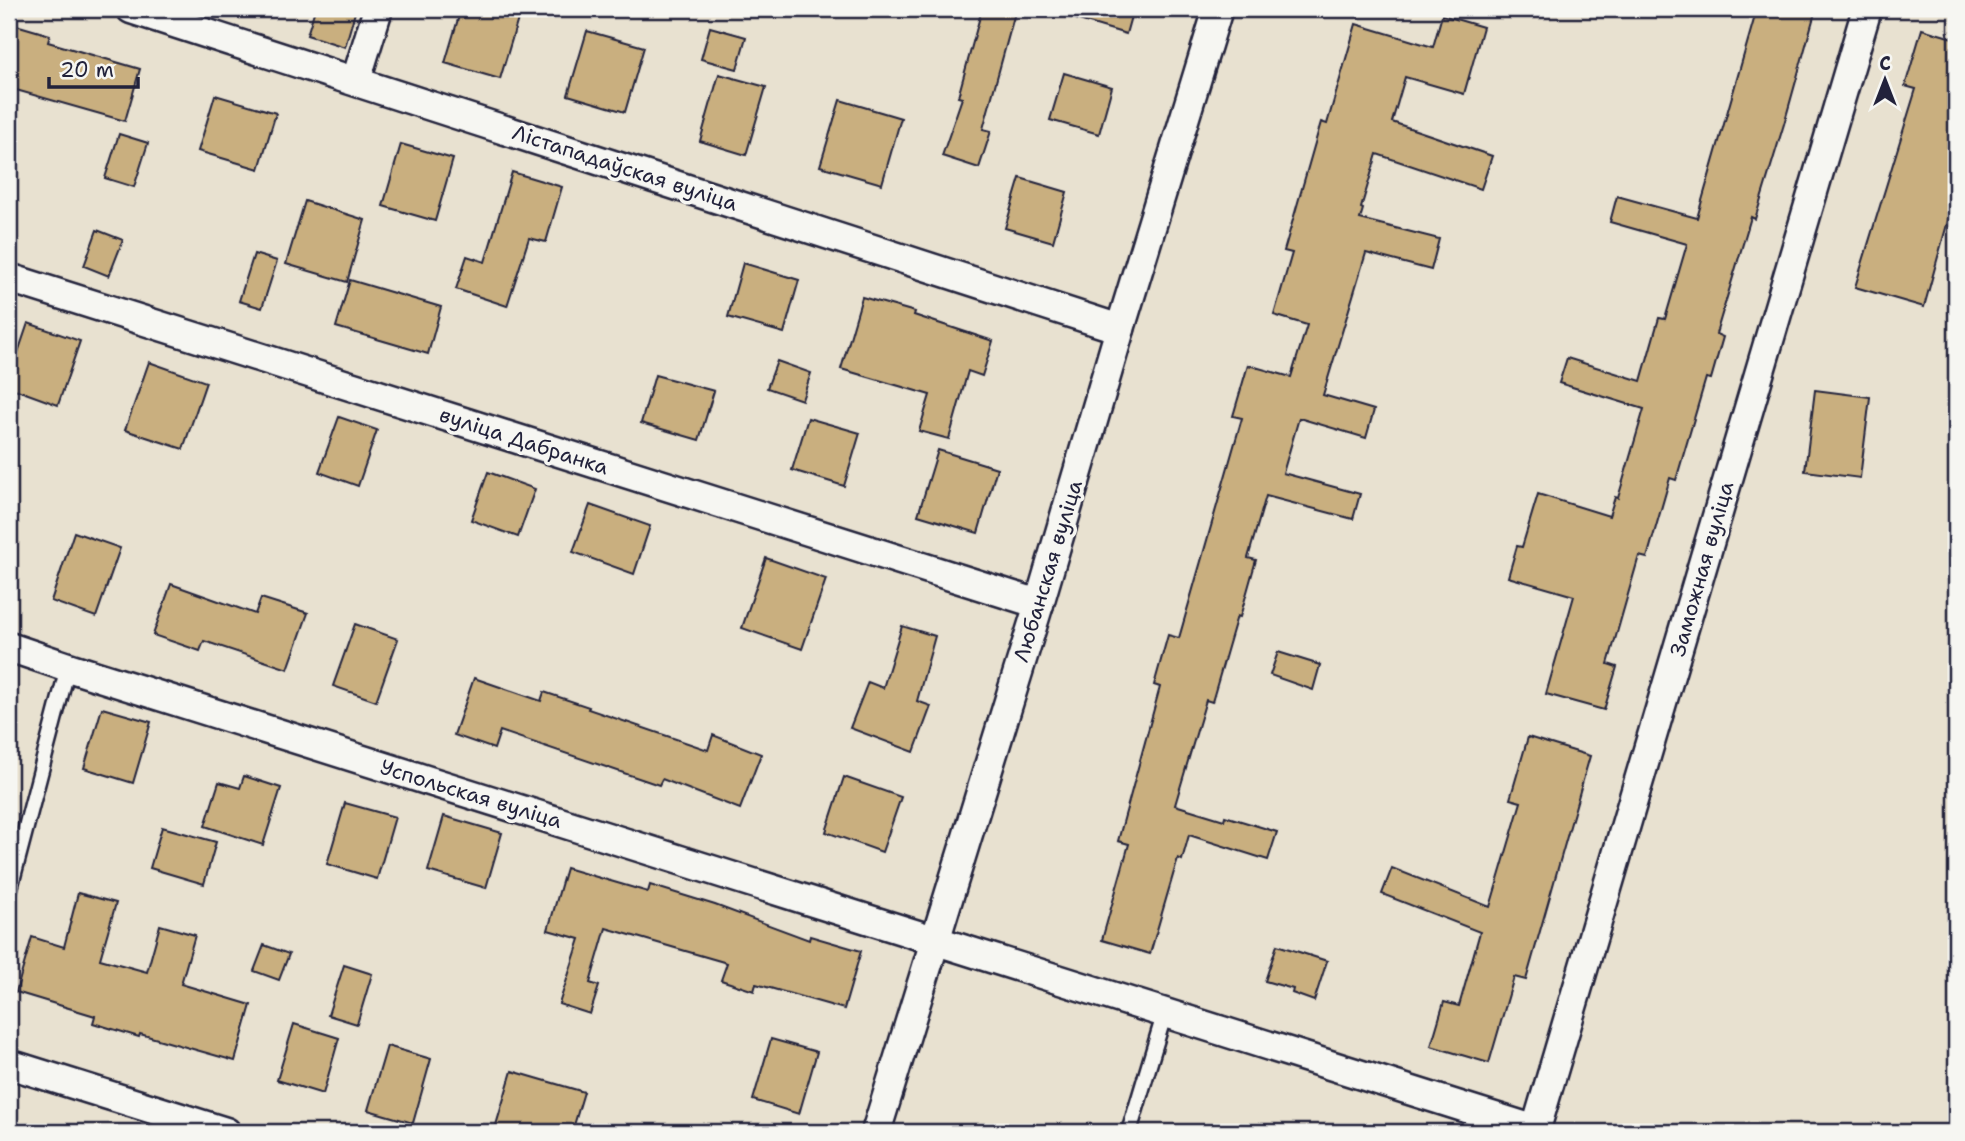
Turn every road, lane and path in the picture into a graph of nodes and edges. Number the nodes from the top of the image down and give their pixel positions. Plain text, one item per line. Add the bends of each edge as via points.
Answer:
1 (131, 9) edge
2 (378, 9) edge
3 (1218, 9) edge
4 (1867, 9) edge
5 (356, 80) junction
6 (9, 278) edge
7 (1119, 329) junction
8 (1039, 604) junction
9 (9, 646) edge
10 (68, 667) junction
11 (9, 892) edge
12 (934, 939) junction
13 (1165, 1012) junction
14 (9, 1064) edge
15 (1536, 1131) edge
16 (226, 1132) edge
17 (876, 1132) edge
18 (1129, 1132) edge

1 - 5 street, Лістападаўская вуліца
2 - 5 street
3 - 7 street, Любанская вуліца
4 - 15 street, Заможная вуліца
5 - 7 street, Лістападаўская вуліца
6 - 8 street, вуліца Дабранка
7 - 8 street, Любанская вуліца
8 - 12 street, Любанская вуліца
9 - 10 street, Успольская вуліца
10 - 11 lane
10 - 12 street, Успольская вуліца
12 - 13 street, Успольская вуліца
12 - 17 street, Любанская вуліца
13 - 15 street, Успольская вуліца
13 - 18 lane
14 - 16 street

